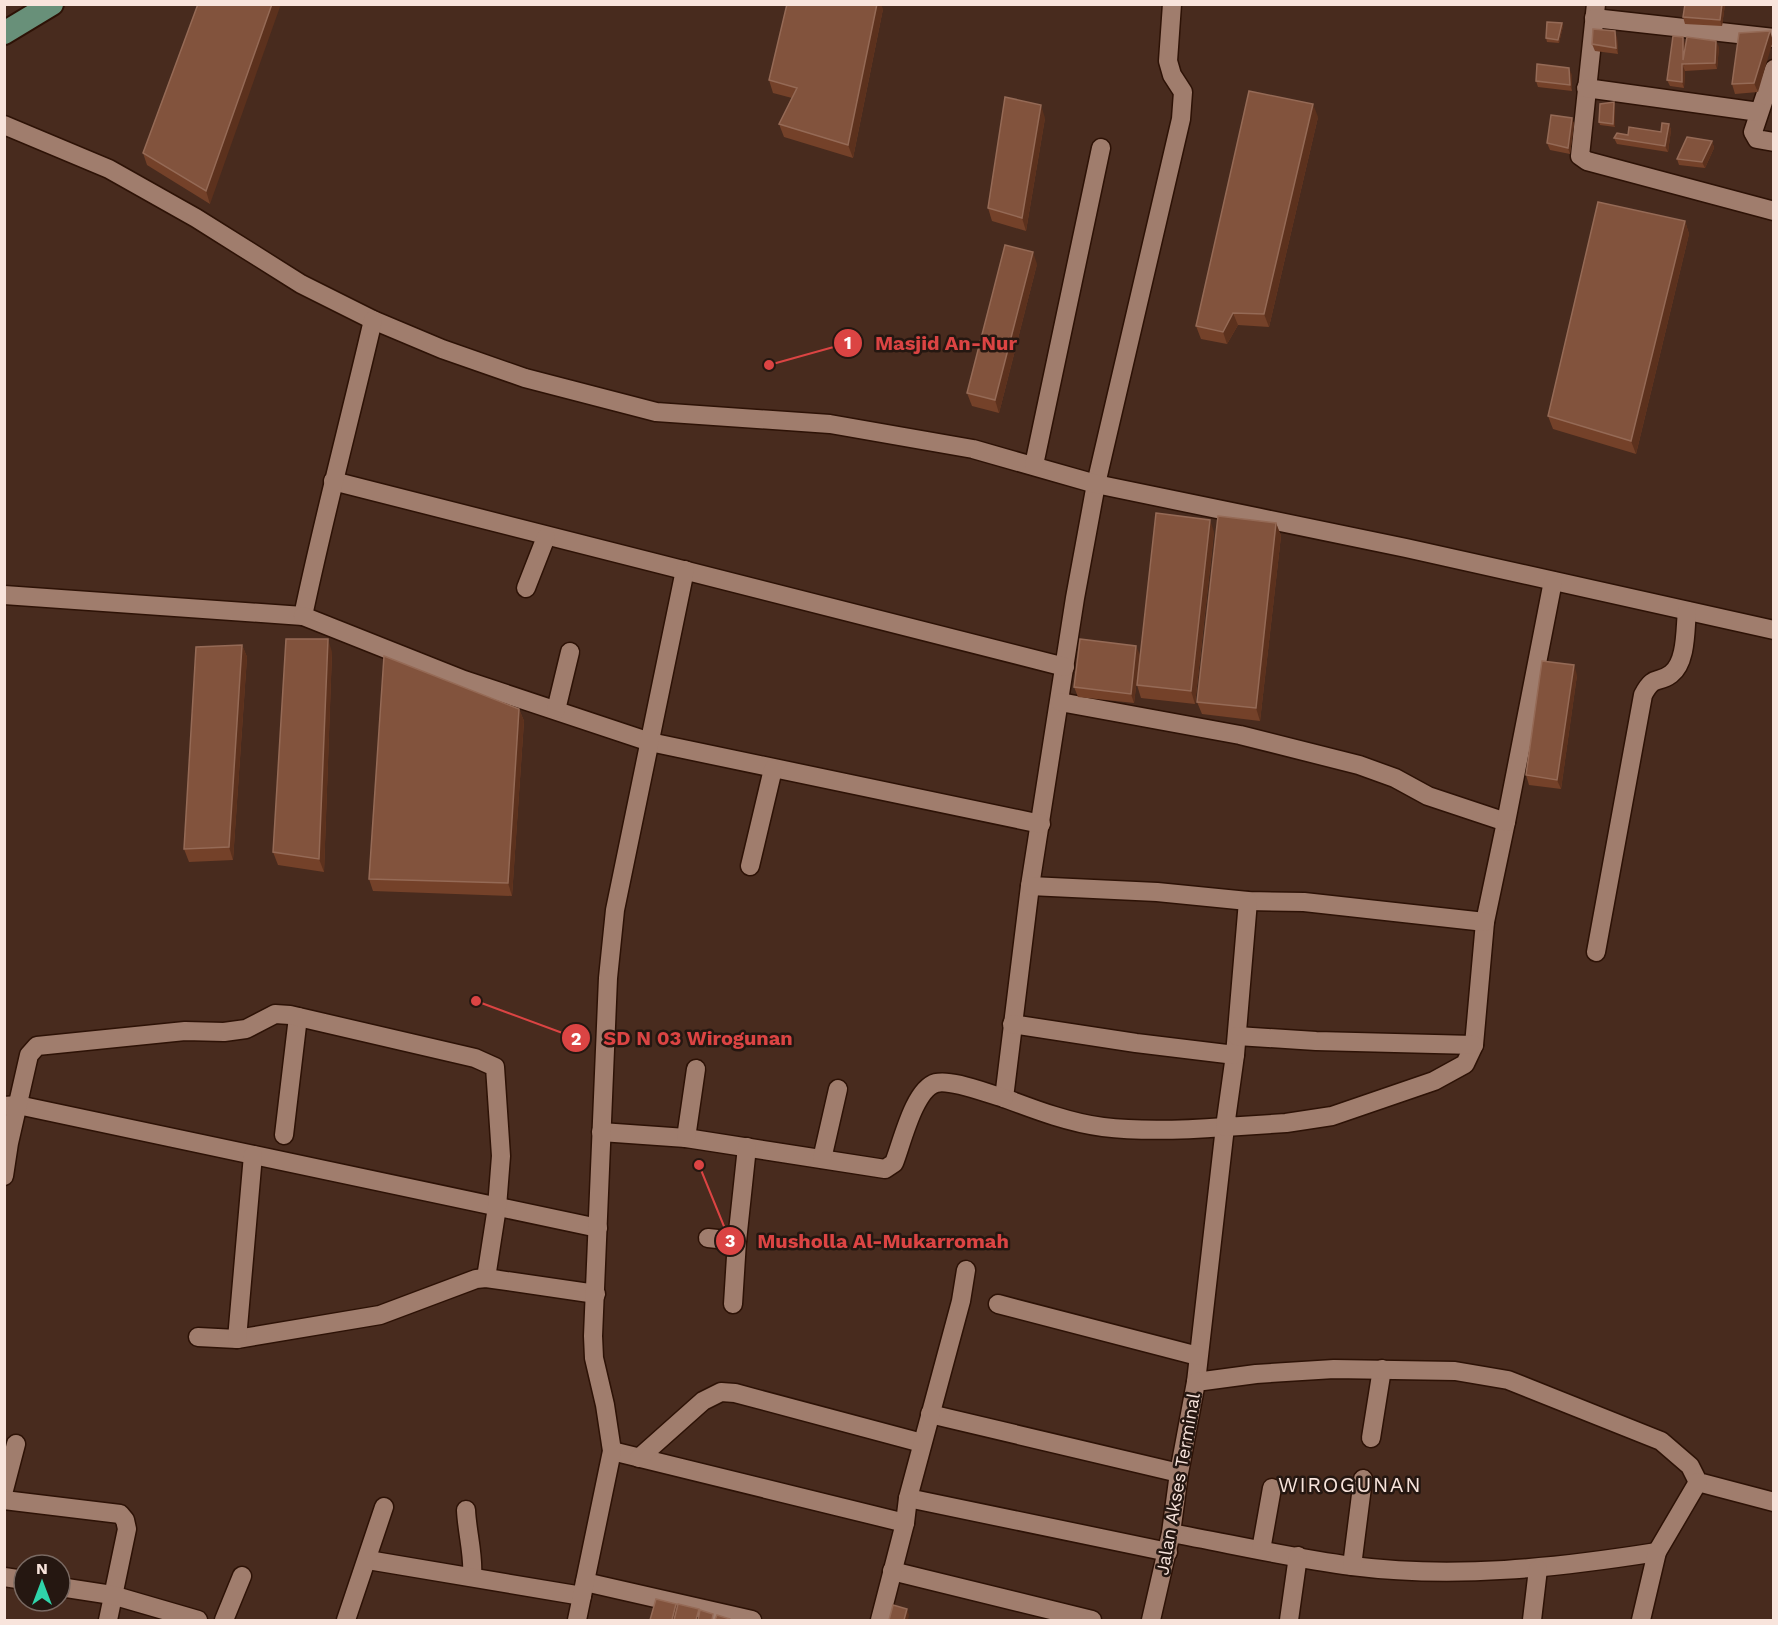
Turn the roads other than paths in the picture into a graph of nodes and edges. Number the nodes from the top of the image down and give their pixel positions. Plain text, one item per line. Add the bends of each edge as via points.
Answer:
1 (52, 4) edge
2 (1172, 4) edge
3 (1595, 11) edge
4 (4, 33) edge
5 (1773, 38) edge
6 (1773, 69) edge
7 (1586, 88) junction
8 (1758, 112) junction
9 (4, 125) edge
10 (1773, 142) edge
11 (1101, 148) dead end
12 (1773, 210) edge
13 (373, 320) junction
14 (1034, 465) junction
15 (333, 481) junction
16 (1096, 484) junction
17 (546, 537) junction
18 (685, 570) junction
19 (1553, 581) junction
20 (526, 588) dead end
21 (4, 595) edge
22 (1687, 611) junction
23 (303, 616) junction
24 (1773, 630) edge
25 (570, 652) dead end
26 (1065, 667) junction
27 (1060, 702) junction
28 (556, 710) junction
29 (650, 742) junction
30 (773, 769) junction
31 (1506, 822) junction
32 (1041, 824) junction
33 (750, 866) dead end
34 (1030, 886) junction
35 (1248, 901) junction
36 (1485, 922) junction
37 (1596, 952) dead end
38 (298, 1017) junction
39 (1012, 1024) junction
40 (1237, 1036) junction
41 (1474, 1045) junction
42 (1235, 1055) junction
43 (696, 1069) dead end
44 (838, 1089) dead end
45 (1004, 1098) junction
46 (11, 1106) edge
47 (601, 1132) junction
48 (1224, 1134) junction
49 (284, 1135) dead end
50 (686, 1138) junction
51 (747, 1147) junction
52 (253, 1155) junction
53 (822, 1159) junction
54 (4, 1176) edge
55 (497, 1208) junction
56 (598, 1228) junction
57 (708, 1238) dead end
58 (737, 1241) junction
59 (966, 1270) dead end
60 (486, 1278) junction
61 (596, 1294) junction
62 (733, 1304) dead end
63 (998, 1304) dead end
64 (198, 1336) dead end
65 (237, 1339) junction
66 (1198, 1356) junction
67 (1382, 1369) junction
68 (1196, 1382) junction
69 (930, 1414) junction
70 (1371, 1438) dead end
71 (922, 1443) junction
72 (16, 1444) dead end
73 (612, 1451) junction
74 (639, 1458) junction
75 (1179, 1473) junction
76 (1363, 1479) dead end
77 (1698, 1482) junction
78 (1272, 1488) dead end
79 (4, 1490) edge
80 (908, 1498) junction
81 (4, 1500) edge
82 (1773, 1502) edge
83 (384, 1507) dead end
84 (466, 1510) dead end
85 (905, 1523) junction
86 (1172, 1533) junction
87 (1261, 1550) junction
88 (1168, 1552) junction
89 (1657, 1552) junction
90 (1298, 1556) junction
91 (368, 1560) junction
92 (1352, 1566) junction
93 (1538, 1569) junction
94 (892, 1571) junction
95 (242, 1575) dead end
96 (472, 1577) junction
97 (72, 1589) edge
98 (584, 1589) junction
99 (112, 1595) junction
100 (108, 1620) edge
101 (198, 1620) edge
102 (224, 1620) edge
103 (346, 1620) edge
104 (577, 1620) edge
105 (752, 1620) edge
106 (880, 1620) edge
107 (1092, 1620) edge
108 (1151, 1620) edge
109 (1289, 1620) edge
110 (1532, 1620) edge
111 (1641, 1620) edge

1 - 4 main road
2 - 16 street via 1168,61 1183,92 1181,119
3 - 5 street
3 - 7 street
6 - 8 street
7 - 8 street
7 - 12 street via 1578,150 1587,161
8 - 10 street via 1754,136
9 - 13 street via 109,169 301,284
11 - 14 street
13 - 14 street via 525,378 656,412 841,426 973,449
13 - 15 street
14 - 16 street
15 - 17 street
15 - 23 street
16 - 19 street
16 - 26 street
17 - 18 street
17 - 20 street
18 - 26 street
18 - 29 street
19 - 22 street
19 - 31 street
21 - 23 street
22 - 24 street
22 - 37 street via 1678,665 1671,675 1656,678 1643,695
23 - 28 street via 464,680
25 - 28 street
26 - 27 street
27 - 31 street via 1240,735 1359,765 1428,796
27 - 32 street
28 - 29 street
29 - 30 street
29 - 47 street via 615,910
30 - 32 street
30 - 33 street
31 - 36 street
32 - 34 street
34 - 35 street via 1169,892
34 - 39 street
35 - 36 street via 1304,902
35 - 40 street
36 - 41 street
38 - 46 street via 275,1014 246,1029 224,1032 185,1031 37,1046 29,1055
38 - 49 street
38 - 55 street via 475,1058 495,1067 501,1156
39 - 42 street
39 - 45 street
40 - 41 street
40 - 42 street
41 - 48 street via 1465,1064 1388,1099 1332,1116
42 - 48 street
43 - 50 street
44 - 53 street
45 - 48 street via 1102,1127
45 - 53 street via 938,1083 926,1089 918,1100 891,1168
46 - 52 street
46 - 54 street
47 - 50 street
47 - 56 street
48 - 66 street
50 - 51 street
51 - 53 street
51 - 58 street
52 - 55 street
52 - 65 street
55 - 56 street
55 - 60 street
56 - 61 street
57 - 58 street
58 - 62 street
59 - 69 street
60 - 61 street
60 - 65 street via 459,1284 380,1315
61 - 73 street via 594,1358
63 - 66 street
64 - 65 street
66 - 68 street
67 - 68 street, Jalan Akses Terminal via 1299,1370
67 - 70 street
67 - 77 street, Jalan Akses Terminal via 1455,1371 1508,1380 1661,1441 1690,1466
68 - 75 street, Jalan Akses Terminal
69 - 71 street
69 - 75 street
71 - 74 street via 721,1392 703,1401
71 - 80 street
72 - 79 street
73 - 74 street
73 - 98 street
74 - 85 street
75 - 86 street, Jalan Akses Terminal
76 - 92 street
77 - 82 street
77 - 89 street
78 - 87 street
80 - 85 street
80 - 88 street
81 - 99 street via 120,1514 126,1529
83 - 91 street
84 - 96 street via 468,1542 474,1558
85 - 94 street
86 - 87 street
86 - 88 street, Jalan Akses Terminal
87 - 90 street
88 - 108 street, Jalan Akses Terminal
89 - 93 street
89 - 111 street
90 - 92 street
90 - 109 street
91 - 96 street
91 - 103 street
92 - 93 street via 1486,1572
93 - 110 street
94 - 106 street
94 - 107 street
95 - 102 street
96 - 98 street
97 - 99 street
98 - 104 street
98 - 105 street
99 - 100 street
99 - 101 street

